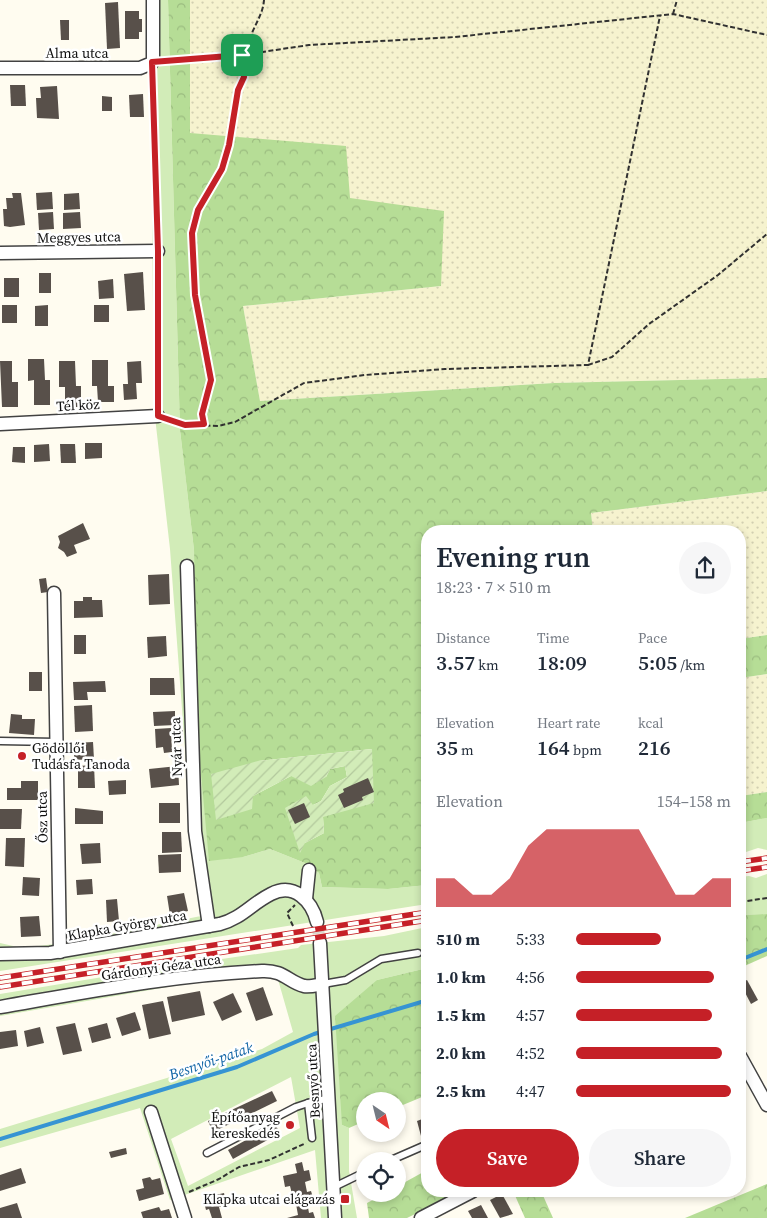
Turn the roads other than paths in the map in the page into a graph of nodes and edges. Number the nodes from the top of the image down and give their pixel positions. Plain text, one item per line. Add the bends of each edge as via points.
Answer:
1 (153, 0) edge
2 (0, 68) edge
3 (158, 251) road end
4 (0, 253) edge
5 (158, 416) road end
6 (0, 424) edge
7 (187, 566) dead end
8 (54, 593) dead end
9 (0, 741) edge
10 (56, 742) junction
11 (308, 870) dead end
12 (299, 902) junction
13 (317, 922) tunnel mouth
14 (209, 926) junction
15 (320, 943) tunnel mouth
16 (60, 952) junction
17 (418, 952) dead end
18 (0, 954) edge
19 (323, 984) junction
20 (0, 1007) edge
21 (746, 1067) edge
22 (330, 1098) junction
23 (308, 1103) junction
24 (767, 1105) edge
25 (151, 1112) dead end
26 (312, 1138) road end
27 (421, 1147) edge
28 (207, 1153) dead end
29 (406, 1154) edge
30 (356, 1176) edge
31 (334, 1187) junction
32 (461, 1197) edge
33 (185, 1218) edge
34 (335, 1218) edge
35 (421, 1218) edge

1 - 2 street, Alma utca via 152,62 140,68
3 - 4 street, Meggyes utca
5 - 6 street, Tél köz
7 - 14 street, Nyár utca via 195,831
8 - 10 street, Ősz utca
9 - 10 lane
10 - 16 street, Ősz utca
11 - 12 street
12 - 13 street via 314,909
12 - 14 street, Klapka György utca via 293,892 280,891 270,894 237,918
14 - 16 street, Klapka György utca
15 - 19 street, Besnyő utca
16 - 18 street, Klapka György utca
17 - 19 lane via 381,959 346,980
19 - 20 street, Gárdonyi Géza utca via 305,986 284,974 267,970 222,973
19 - 22 street, Besnyő utca
21 - 24 street
22 - 23 lane
22 - 31 street, Besnyő utca
23 - 26 lane
23 - 28 lane
25 - 33 street
27 - 29 lane
30 - 31 lane
31 - 34 street, Besnyő utca
32 - 35 street

